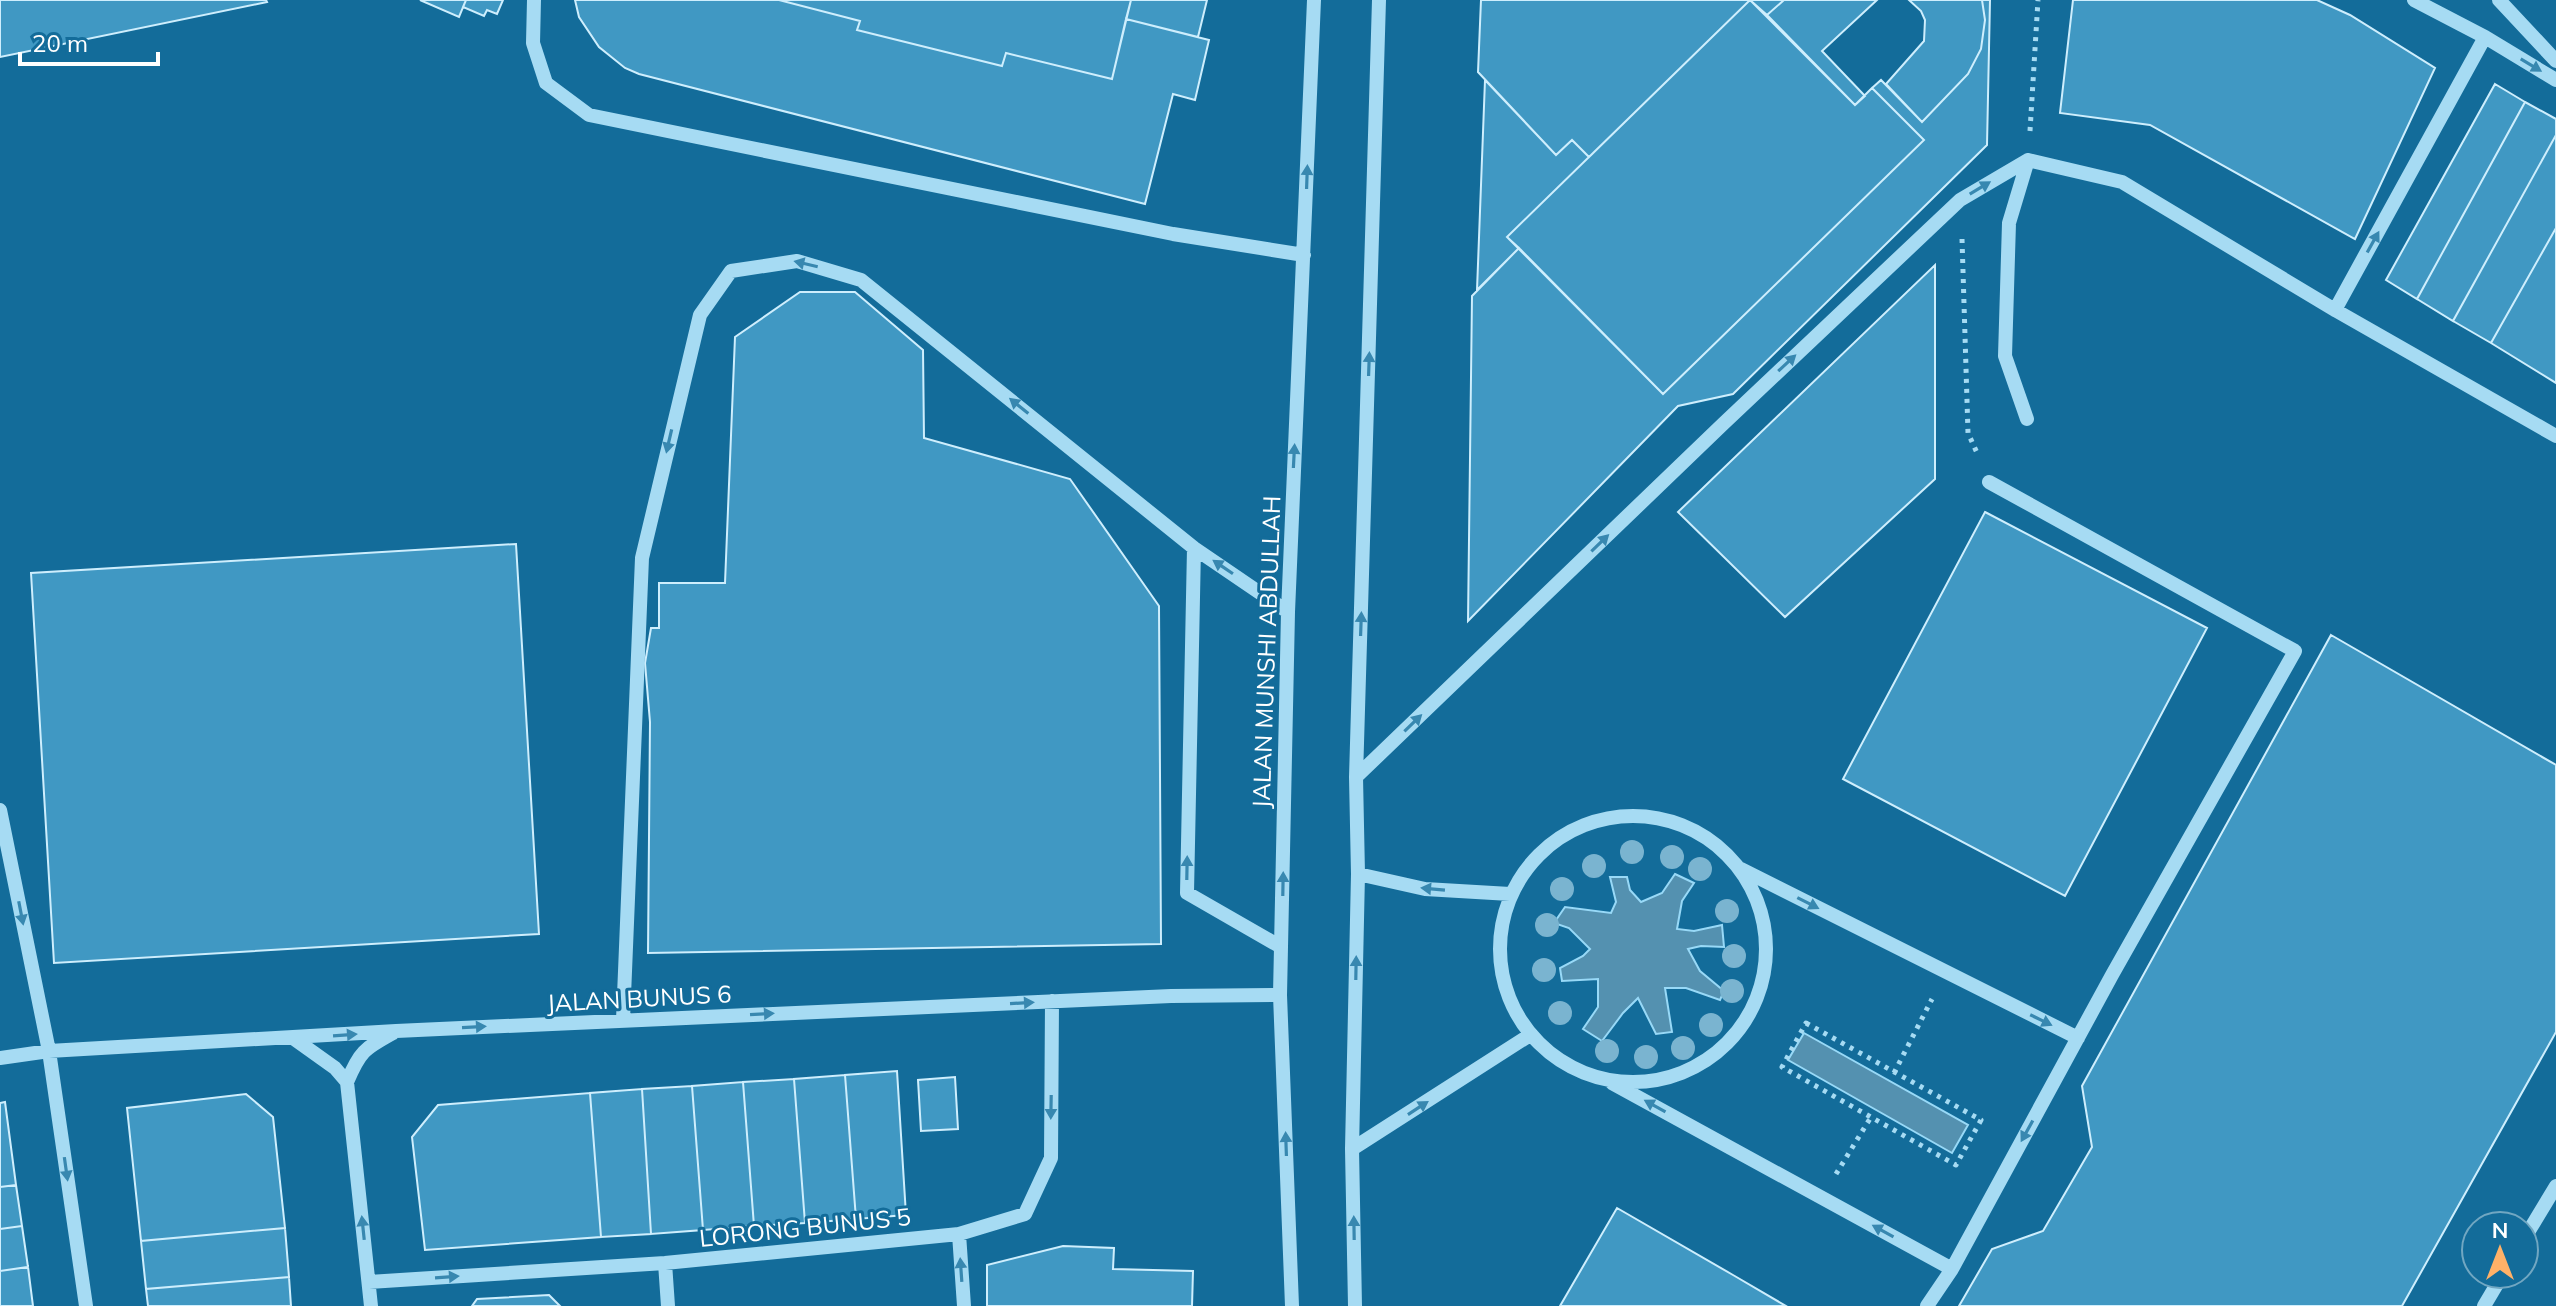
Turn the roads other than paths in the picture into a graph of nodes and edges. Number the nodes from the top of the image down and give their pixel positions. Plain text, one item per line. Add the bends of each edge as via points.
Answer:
1 (534, 0) edge
2 (1314, 0) edge
3 (1379, 0) edge
4 (2414, 0) edge
5 (2499, 0) edge
6 (2485, 37) junction
7 (2556, 61) edge
8 (2556, 80) edge
9 (2028, 160) junction
10 (1304, 255) junction
11 (2335, 310) junction
12 (2027, 419) dead end
13 (2556, 436) edge
14 (1989, 482) road end
15 (1194, 548) junction
16 (1288, 612) junction
17 (1356, 777) junction
18 (0, 810) edge
19 (1739, 868) junction
20 (1358, 874) junction
21 (1510, 894) junction
22 (1281, 947) junction
23 (1280, 995) junction
24 (1052, 1001) junction
25 (623, 1020) junction
26 (396, 1031) junction
27 (1530, 1035) junction
28 (293, 1038) junction
29 (2078, 1038) junction
30 (49, 1051) junction
31 (0, 1058) edge
32 (1607, 1080) junction
33 (347, 1082) junction
34 (1352, 1149) junction
35 (2556, 1186) edge
36 (2540, 1212) edge
37 (959, 1234) junction
38 (665, 1263) junction
39 (1952, 1269) junction
40 (369, 1282) junction
41 (86, 1306) edge
42 (371, 1306) edge
43 (668, 1306) edge
44 (964, 1306) edge
45 (1292, 1306) edge
46 (1355, 1306) edge
47 (1927, 1306) edge

1 - 10 street via 533,43 546,83 589,115 1159,231
10 -> 2 street, JALAN MUNSHI ABDULLAH
17 -> 3 street
4 - 6 street
5 - 7 street
6 -> 8 street
11 -> 6 street
9 - 11 street via 2122,182
9 - 12 street via 2009,223 2005,356
17 -> 9 street via 1960,200
16 -> 10 street, JALAN MUNSHI ABDULLAH
11 - 13 street
14 - 29 street via 2295,651
16 -> 15 street
22 -> 15 street via 1187,893
15 -> 25 street via 861,280 797,261 731,271 700,315 642,558
22 -> 16 street, JALAN MUNSHI ABDULLAH
17 - 20 street
18 -> 30 street
19 - 21 street via 1705,837 1663,819 1617,817 1573,830 1536,857
19 -> 29 street
19 - 32 street via 1760,909 1767,953 1757,998 1733,1038 1698,1066 1654,1081
21 -> 20 street via 1425,889
34 -> 20 street
21 - 27 street via 1500,930 1500,967 1510,1003
22 - 23 street, JALAN MUNSHI ABDULLAH
23 - 24 street, JALAN BUNUS 6
45 -> 23 street, JALAN MUNSHI ABDULLAH
25 -> 24 street, JALAN BUNUS 6
24 -> 37 street, LORONG BUNUS 5 via 1051,1158 1025,1214
26 -> 25 street, JALAN BUNUS 6
28 -> 26 street, JALAN BUNUS 6
26 - 33 street via 357,1057
27 - 32 street via 1565,1064
34 -> 27 street
28 - 30 street, JALAN BUNUS 6
28 - 33 street
29 -> 39 street
30 - 31 street, JALAN BUNUS 6
30 -> 41 street
39 -> 32 street
40 -> 33 street
46 -> 34 street
35 - 36 street
37 - 38 street, LORONG BUNUS 5
44 -> 37 street
40 -> 38 street, LORONG BUNUS 5
38 - 43 street
39 - 47 street
40 - 42 street

